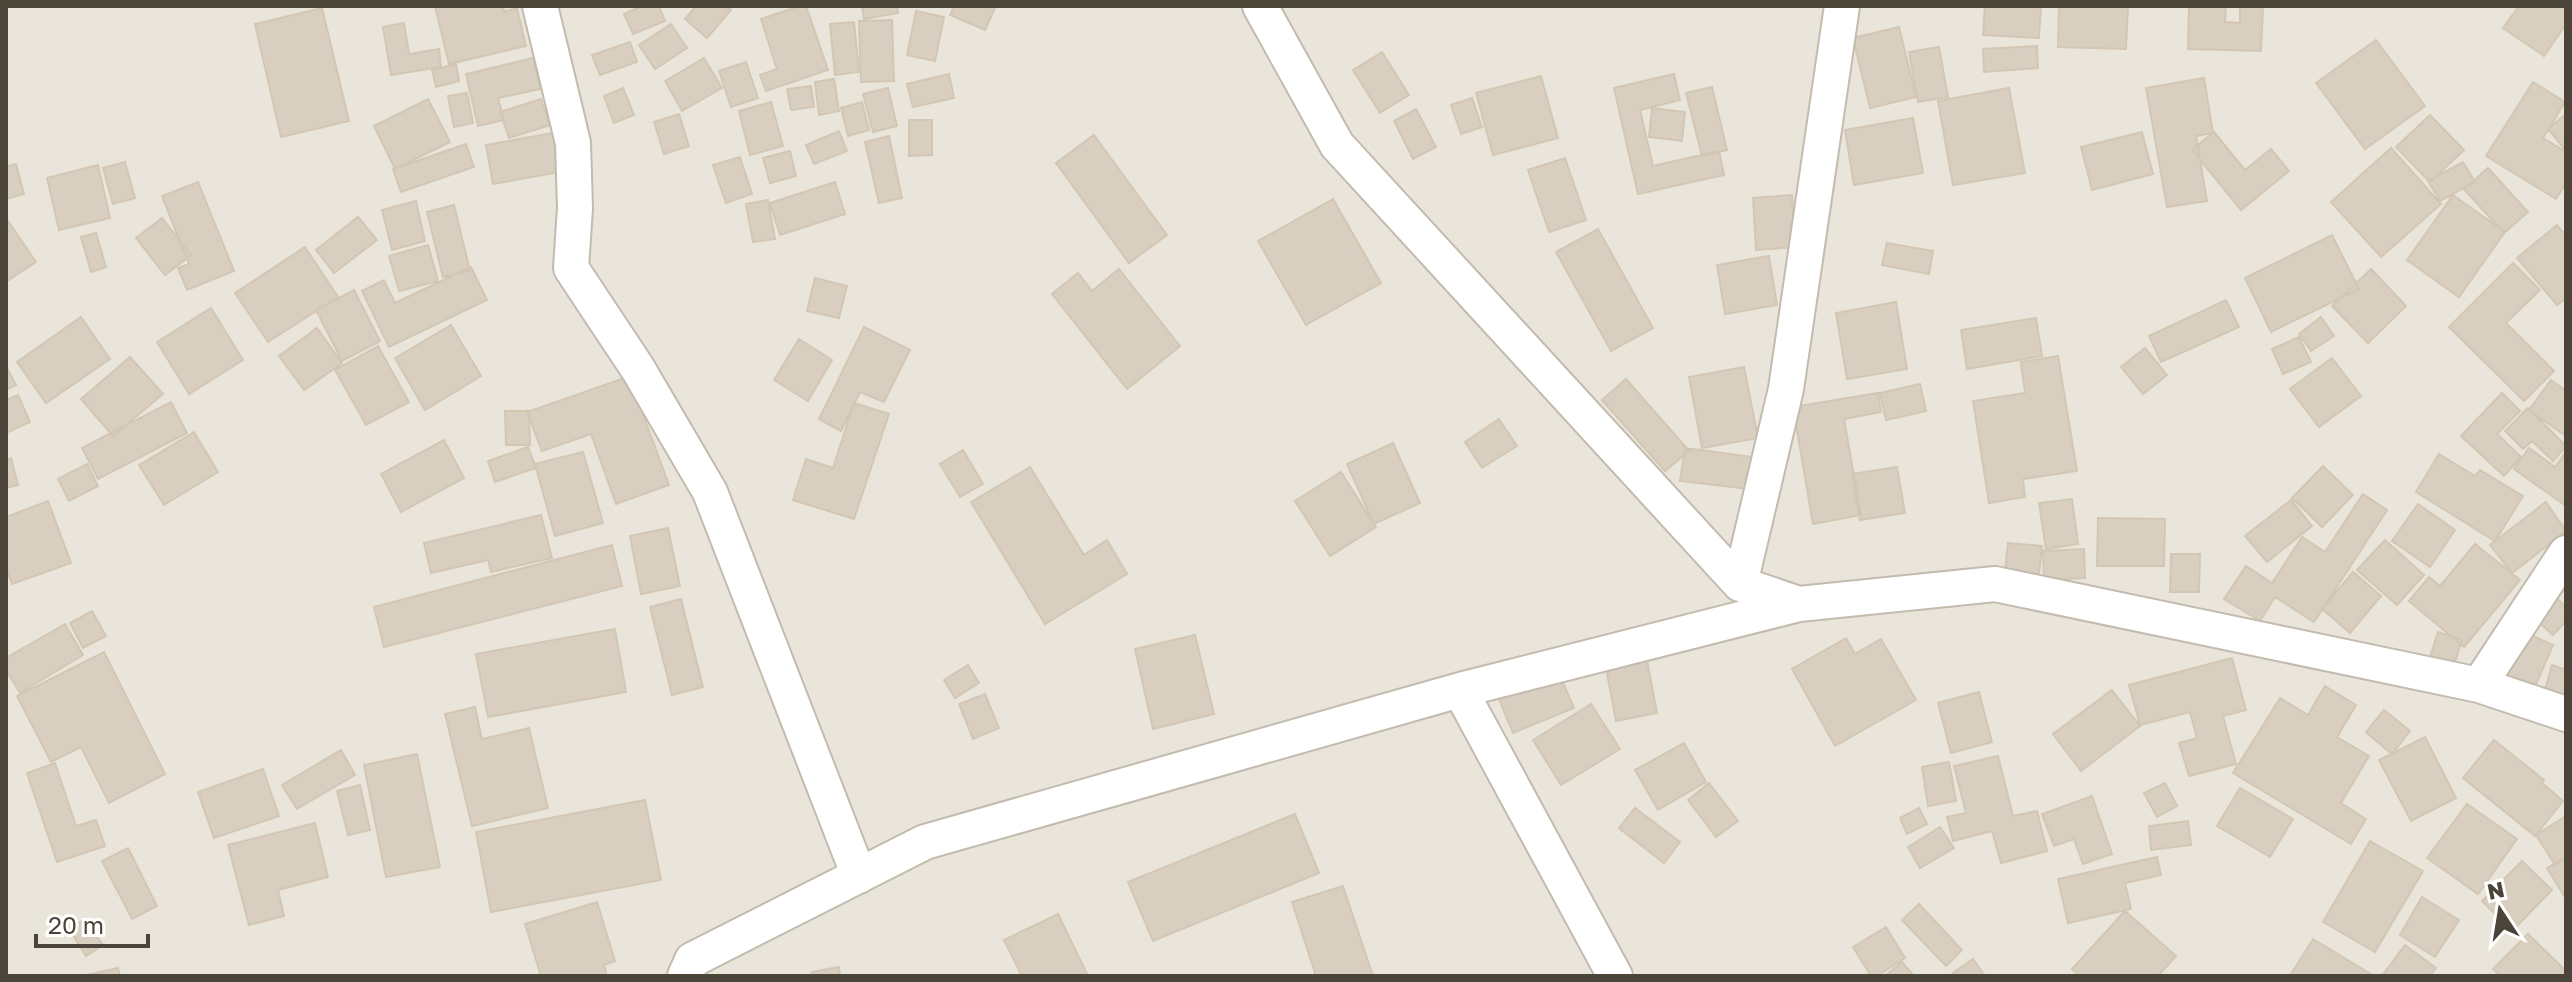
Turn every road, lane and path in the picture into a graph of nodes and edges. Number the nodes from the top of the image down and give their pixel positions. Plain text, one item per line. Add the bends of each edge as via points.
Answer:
1 (540, 6) edge
2 (1260, 6) edge
3 (1842, 6) edge
4 (2566, 553) edge
5 (1740, 584) junction
6 (1799, 604) junction
7 (2479, 685) junction
8 (1460, 690) junction
9 (2566, 714) edge
10 (859, 876) junction
11 (685, 976) edge
12 (1615, 976) edge

1 - 10 street via 573,143 571,268 710,492
2 - 5 street via 1337,145
3 - 5 street via 1786,389
4 - 7 street
5 - 6 street
6 - 7 street via 1995,584
6 - 8 street
7 - 9 street
8 - 10 street via 925,842
8 - 12 street
10 - 11 street via 692,960

